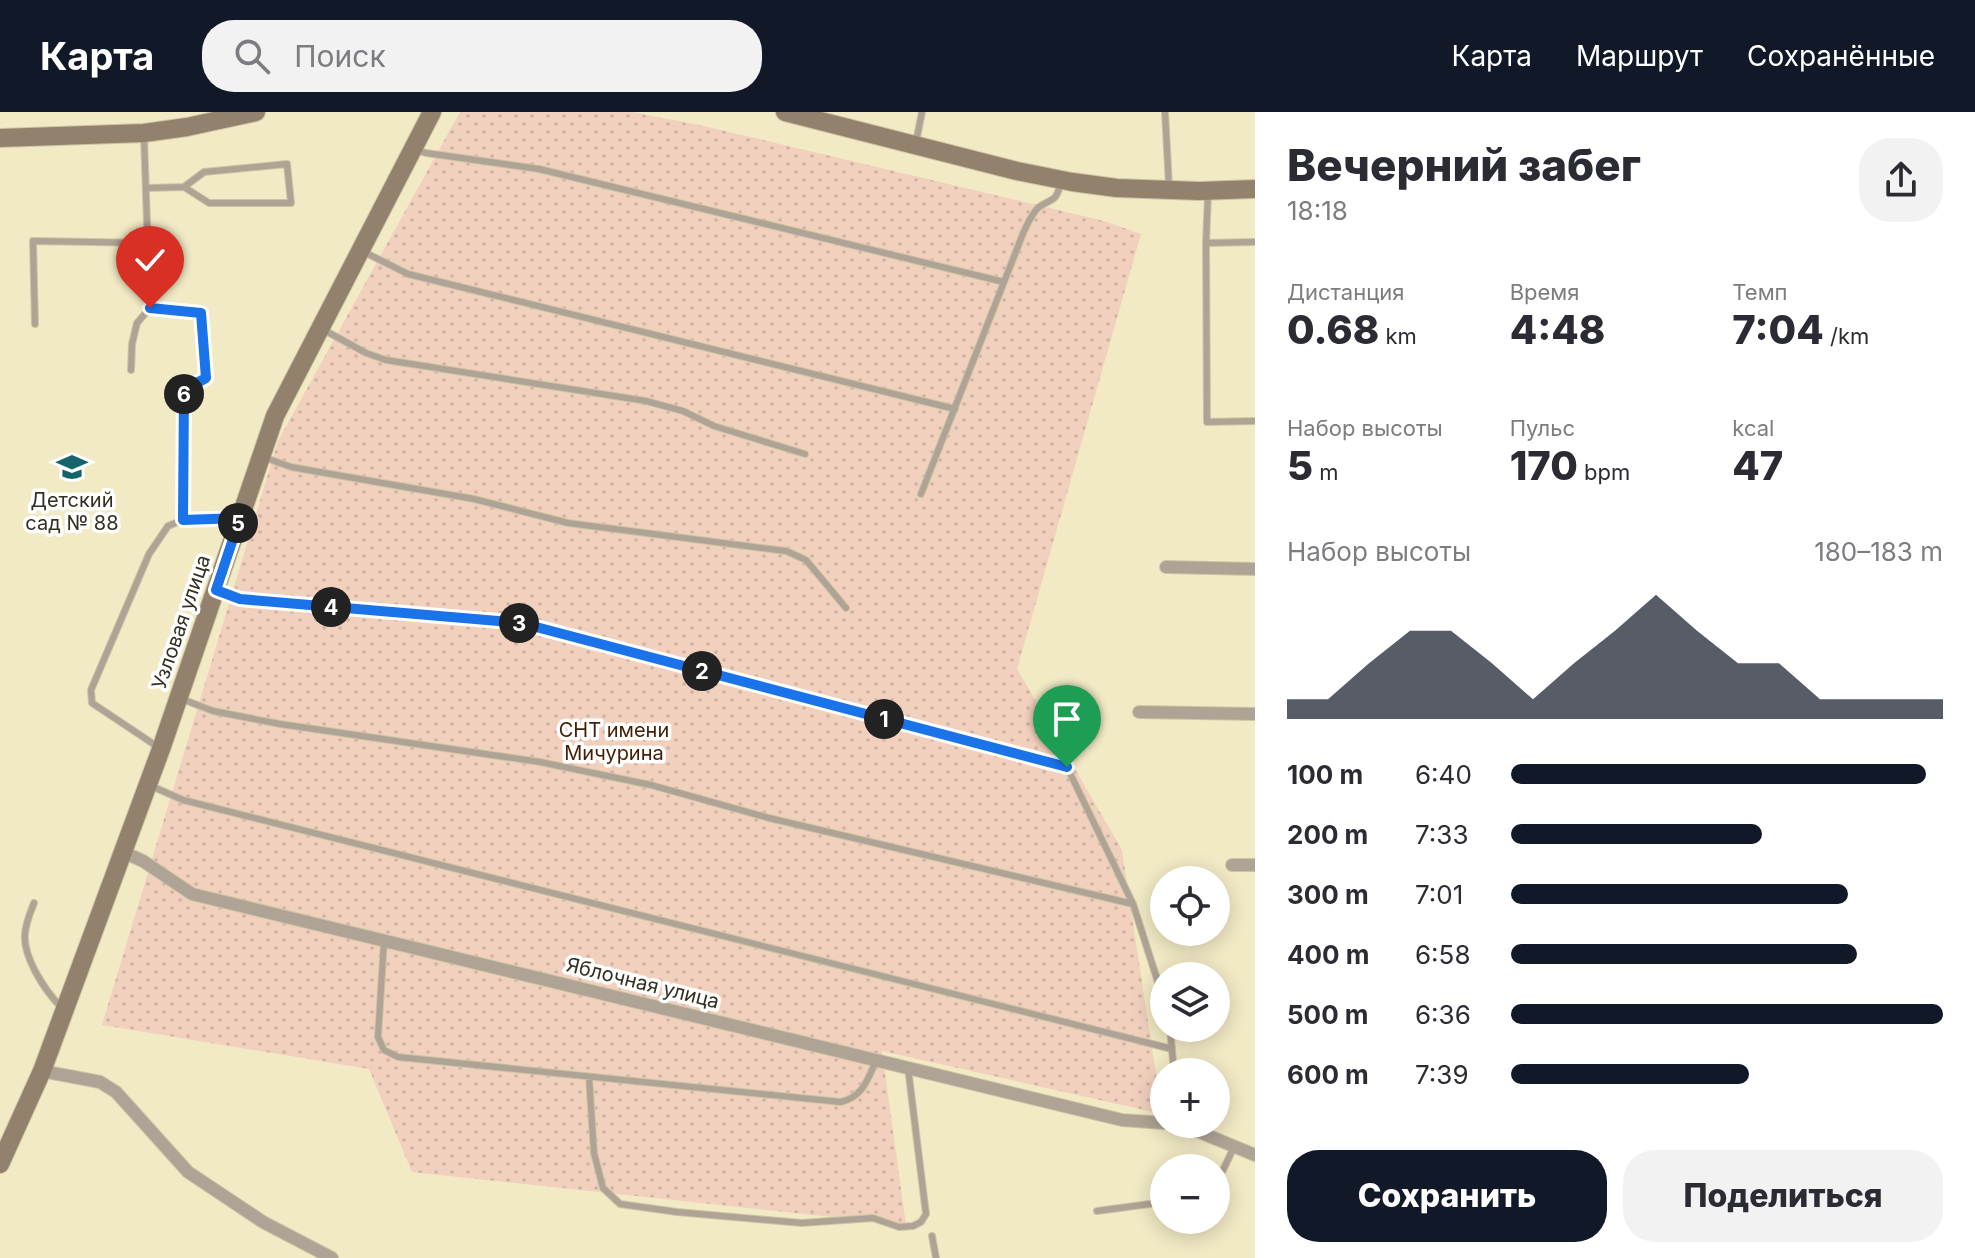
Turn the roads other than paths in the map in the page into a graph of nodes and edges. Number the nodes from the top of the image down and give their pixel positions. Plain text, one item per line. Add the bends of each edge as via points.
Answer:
1 (256, 112) edge
2 (432, 112) edge
3 (785, 112) edge
4 (922, 112) edge
5 (1165, 112) edge
6 (144, 133) junction
7 (0, 138) edge
8 (915, 145) junction
9 (413, 149) junction
10 (1062, 180) junction
11 (184, 187) junction
12 (147, 188) junction
13 (1255, 189) edge
14 (1169, 190) junction
15 (1208, 190) junction
16 (1255, 242) edge
17 (149, 243) junction
18 (1206, 243) junction
19 (361, 250) junction
20 (1004, 282) junction
21 (150, 308) junction
22 (35, 324) dead end
23 (320, 329) junction
24 (131, 370) dead end
25 (955, 409) junction
26 (1255, 421) edge
27 (805, 454) dead end
28 (262, 456) junction
29 (921, 494) dead end
30 (240, 518) junction
31 (183, 520) junction
32 (1166, 567) dead end
33 (1255, 569) edge
34 (216, 590) junction
35 (846, 608) dead end
36 (179, 698) junction
37 (1139, 712) dead end
38 (1255, 714) edge
39 (161, 749) junction
40 (148, 784) junction
41 (123, 852) junction
42 (1232, 865) dead end
43 (1255, 865) edge
44 (34, 903) dead end
45 (1133, 904) junction
46 (384, 941) junction
47 (1152, 962) edge
48 (64, 1010) junction
49 (1171, 1042) edge
50 (1172, 1049) junction
51 (1173, 1058) edge
52 (876, 1060) junction
53 (908, 1068) junction
54 (42, 1071) junction
55 (589, 1077) junction
56 (1150, 1122) edge
57 (1213, 1138) edge
58 (1234, 1147) junction
59 (1230, 1155) edge
60 (1255, 1155) edge
61 (0, 1164) edge
62 (1150, 1204) edge
63 (1097, 1211) dead end
64 (932, 1236) dead end
65 (332, 1258) edge
66 (936, 1258) edge

1 - 6 street
2 - 9 street, Узловая улица
3 - 8 street
4 - 8 lane
5 - 14 lane
6 - 7 street
6 - 12 lane
8 - 10 street
9 - 19 street, Узловая улица
9 - 20 lane via 539,169
10 - 14 street
10 - 20 lane via 1057,197 1032,216
11 - 11 lane via 204,172 287,164 291,203 209,203
11 - 12 lane
12 - 17 lane
13 - 15 street
14 - 15 street
15 - 18 lane
16 - 18 lane
17 - 21 lane
17 - 22 lane via 33,241
18 - 26 lane via 1207,422
19 - 23 street, Узловая улица
19 - 25 lane via 408,274
20 - 25 lane
21 - 24 lane via 137,323
21 - 31 lane via 201,313 206,378 184,390
23 - 27 lane via 386,360 646,401
23 - 28 street, Узловая улица via 275,416
25 - 29 lane
28 - 30 street, Узловая улица
28 - 35 lane via 291,467 474,499 568,523 786,551 806,560
30 - 31 lane
30 - 34 street, Узловая улица
31 - 39 lane via 168,526 149,554 91,690 92,703
32 - 33 street
34 - 36 street, Узловая улица
34 - 45 lane via 240,599 521,623 1067,767
36 - 39 street, Узловая улица
36 - 45 lane via 213,711 280,724 540,762 651,785
37 - 38 street
39 - 40 street, Узловая улица
40 - 41 street, Узловая улица
40 - 50 lane via 183,800
41 - 46 street, Яблочная улица via 192,894
41 - 48 street, Узловая улица
42 - 43 street
44 - 48 lane via 25,952 46,992
45 - 47 lane
46 - 52 street, Яблочная улица
46 - 55 lane via 378,1037 384,1050 398,1057
48 - 54 street, Узловая улица
49 - 50 lane
50 - 51 lane
52 - 53 street, Яблочная улица
52 - 55 lane via 866,1085 853,1099 841,1102
53 - 55 lane via 926,1214 913,1226 899,1227 873,1218 802,1223 620,1204 603,1188 594,1153
53 - 56 street, Яблочная улица via 1122,1120
54 - 61 street, Узловая улица
54 - 65 street via 100,1082 116,1092 188,1172 263,1222
57 - 58 street
58 - 59 lane
58 - 60 street
62 - 63 lane
64 - 66 lane

